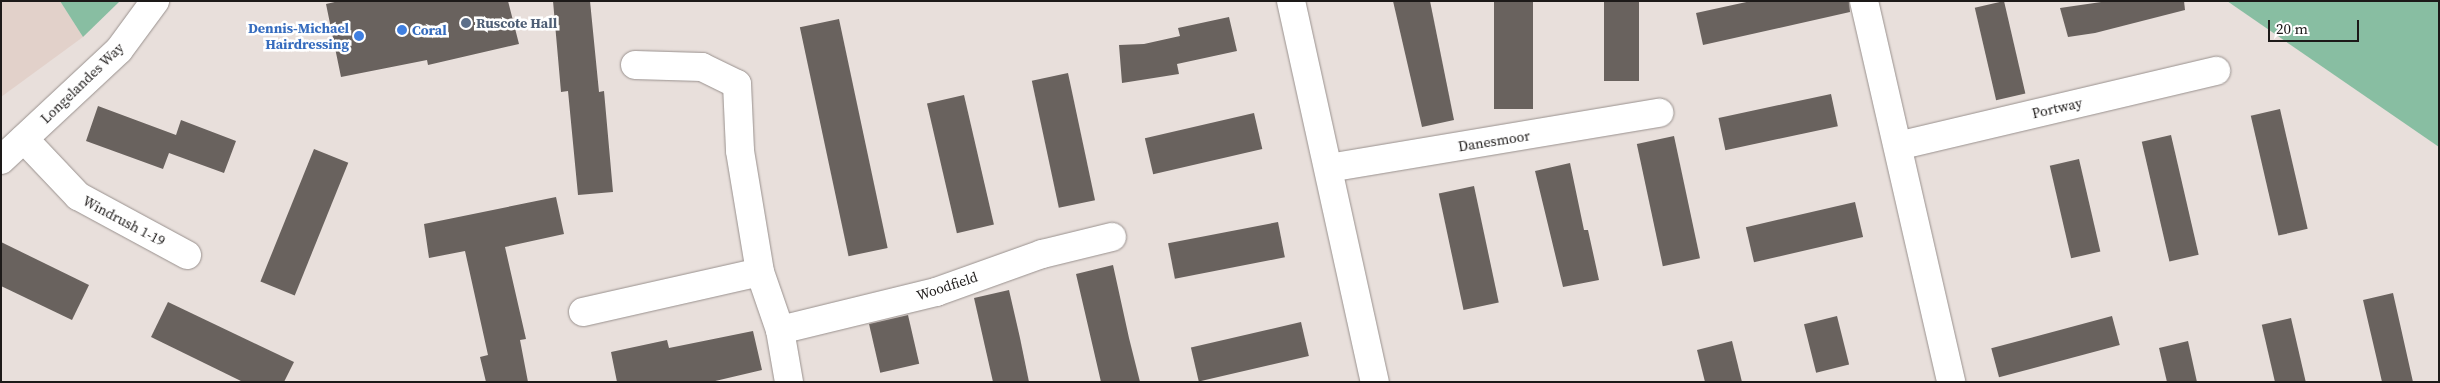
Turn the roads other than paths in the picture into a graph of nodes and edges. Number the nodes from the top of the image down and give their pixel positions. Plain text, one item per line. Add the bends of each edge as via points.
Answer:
1 (155, 1) edge
2 (1291, 1) edge
3 (1864, 1) edge
4 (635, 65) dead end
5 (2216, 71) dead end
6 (1659, 113) dead end
7 (24, 139) junction
8 (1898, 146) junction
9 (1, 160) edge
10 (1330, 168) junction
11 (1112, 237) dead end
12 (187, 255) dead end
13 (760, 272) junction
14 (583, 312) dead end
15 (780, 330) junction
16 (789, 382) edge
17 (1375, 382) edge
18 (1951, 382) edge

1 - 7 street, Longelandes Way via 119,50
2 - 10 street
3 - 8 street
4 - 13 street via 702,67 737,84 740,152
5 - 8 street, Portway
6 - 10 street, Danesmoor
7 - 9 street, Longelandes Way
7 - 12 street, Windrush 1-19 via 78,196
8 - 18 street
10 - 17 street
11 - 15 street, Woodfield via 1042,254 936,292
13 - 14 street
13 - 15 street
15 - 16 street

